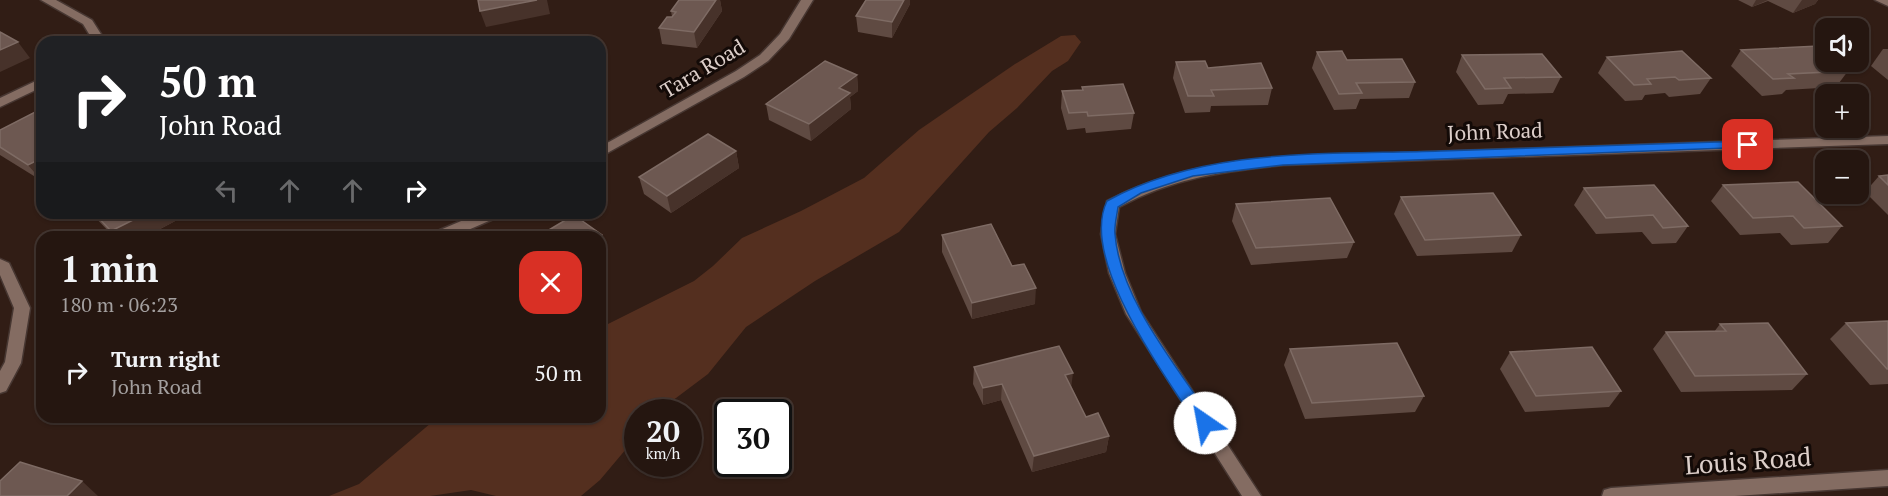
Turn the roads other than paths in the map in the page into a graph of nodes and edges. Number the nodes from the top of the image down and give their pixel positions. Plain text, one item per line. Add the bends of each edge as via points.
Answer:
1 (47, 0) edge
2 (807, 0) edge
3 (1881, 0) edge
4 (1888, 3) edge
5 (96, 36) edge
6 (36, 85) edge
7 (0, 104) edge
8 (1888, 140) edge
9 (606, 150) edge
10 (479, 219) edge
11 (452, 231) edge
12 (0, 264) edge
13 (0, 386) edge
14 (1888, 478) edge
15 (1252, 496) edge
16 (1611, 496) edge

1 - 5 street via 88,22
2 - 9 street, Tara Road via 785,36 764,58
3 - 4 street
6 - 7 street
8 - 15 street, John Road via 1283,161 1192,172 1155,183 1112,204 1108,234 1117,273 1134,314
10 - 11 street
12 - 13 street via 22,308 13,363
14 - 16 street, Louis Road

